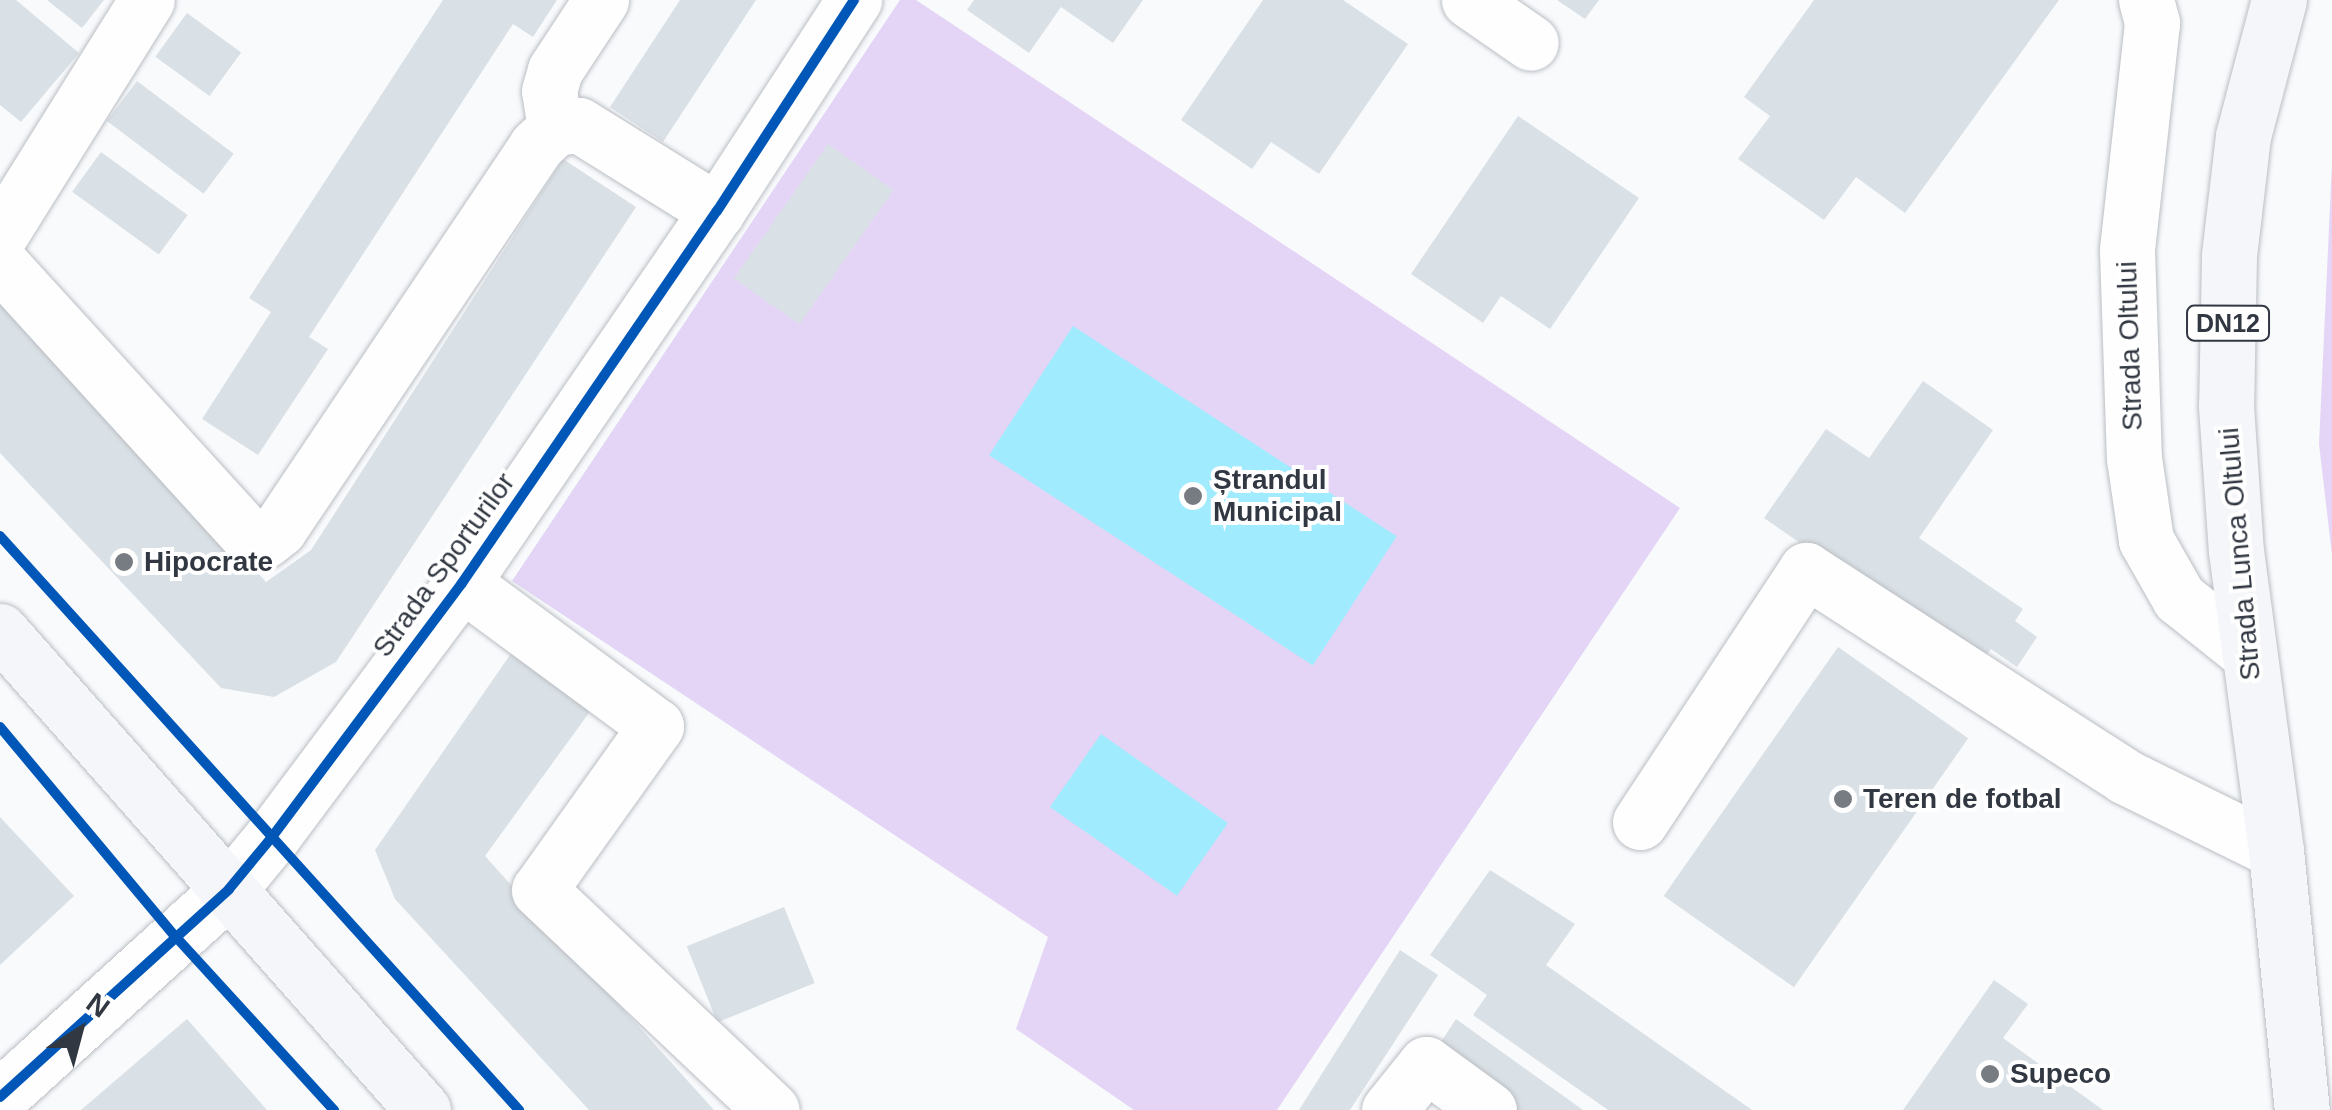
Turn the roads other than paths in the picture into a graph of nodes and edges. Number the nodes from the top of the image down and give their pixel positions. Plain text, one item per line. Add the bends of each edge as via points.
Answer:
1 (147, 0) edge
2 (600, 0) edge
3 (854, 0) edge
4 (1470, 0) edge
5 (2146, 0) edge
6 (2279, 0) edge
7 (1531, 43) dead end
8 (554, 128) junction
9 (718, 211) junction
10 (0, 234) edge
11 (0, 264) edge
12 (462, 583) junction
13 (0, 631) edge
14 (2247, 652) junction
15 (1640, 822) dead end
16 (2276, 851) junction
17 (229, 888) junction
18 (0, 1097) edge
19 (423, 1110) edge
20 (772, 1110) edge
21 (1389, 1110) edge
22 (1489, 1110) edge
23 (2302, 1110) edge

1 - 10 street
2 - 8 street via 555,70 549,91
3 - 9 street, Strada Sporturilor
4 - 7 street
5 - 14 street, Strada Oltului via 2152,24 2126,250 2134,458 2146,540 2180,598
6 - 14 main road, Strada Lunca Oltului / DN12 via 2244,136 2229,256 2226,406
8 - 9 street via 580,125
8 - 11 street via 265,540 249,537
9 - 12 street, Strada Sporturilor
12 - 17 street, Strada Sporturilor
12 - 20 street via 656,726 539,890
13 - 17 main road
14 - 16 main road, Strada Lunca Oltului / DN12
15 - 16 street via 1806,570 2126,777
16 - 23 main road, Strada Lunca Oltului / DN12
17 - 18 street, Strada Sporturilor
17 - 19 main road
21 - 22 street via 1426,1064

